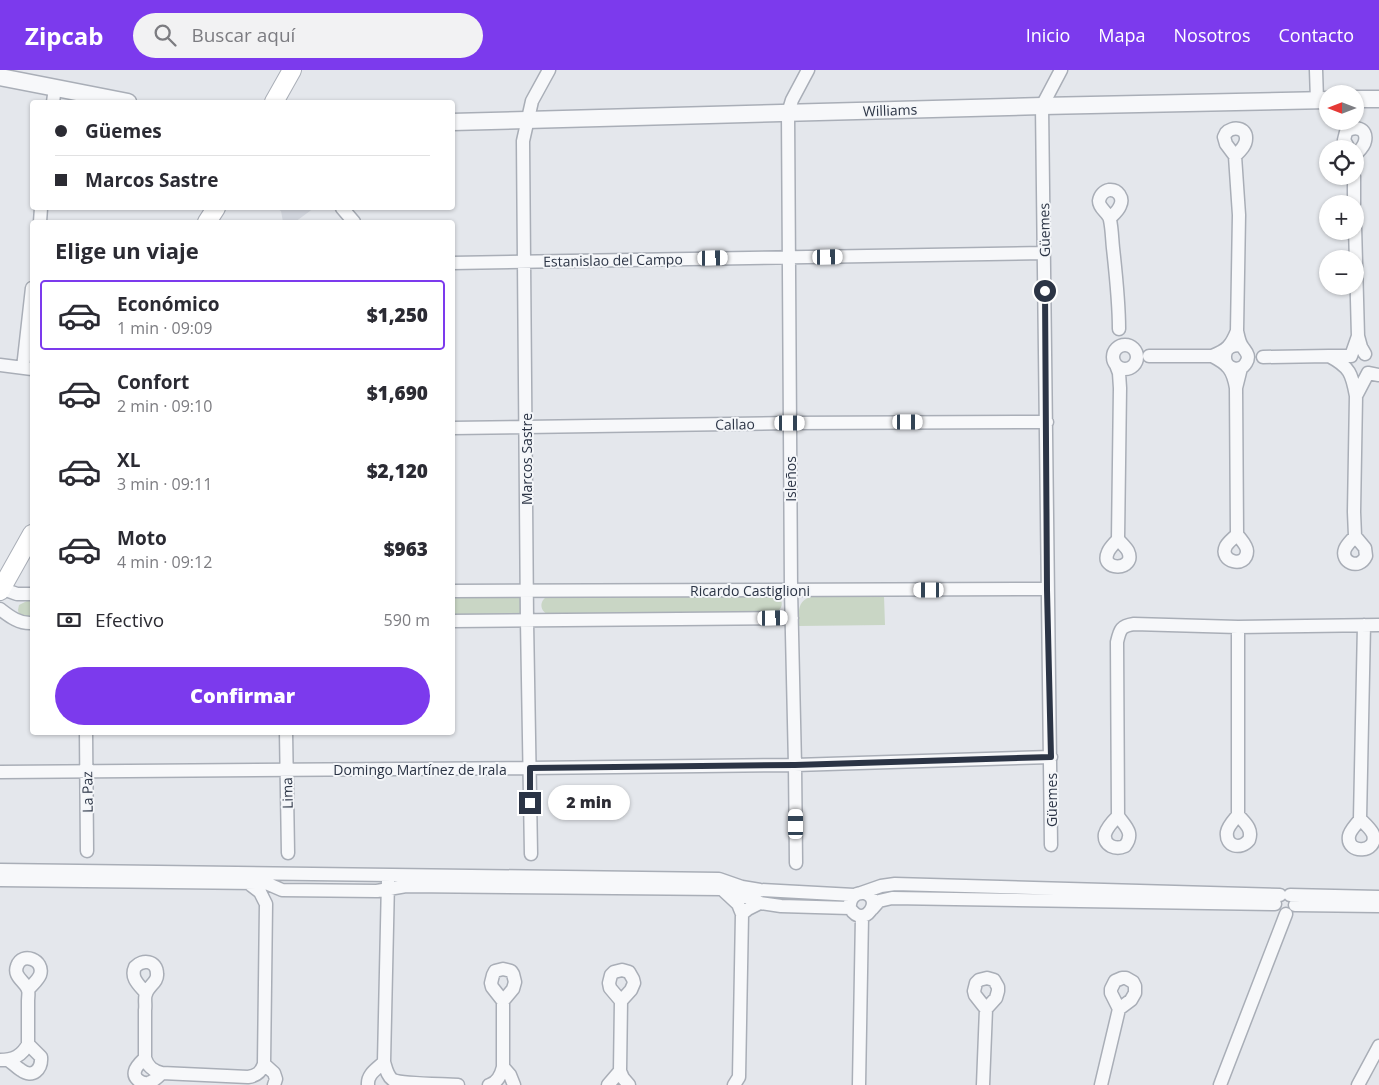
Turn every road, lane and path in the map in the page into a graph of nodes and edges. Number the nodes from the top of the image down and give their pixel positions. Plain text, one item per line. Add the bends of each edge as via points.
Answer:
1 (292, 70) edge
2 (549, 70) edge
3 (808, 70) edge
4 (1061, 70) edge
5 (1316, 70) edge
6 (0, 77) edge
7 (1319, 85) edge
8 (54, 95) edge
9 (1379, 98) edge
10 (1364, 99) edge
11 (107, 100) edge
12 (275, 100) edge
13 (1319, 100) edge
14 (1042, 106) junction
15 (788, 114) junction
16 (527, 120) junction
17 (455, 122) edge
18 (1344, 140) edge
19 (1364, 144) edge
20 (1235, 156) dead end
21 (344, 210) edge
22 (1110, 218) dead end
23 (352, 220) edge
24 (1355, 240) edge
25 (1044, 254) junction
26 (789, 257) junction
27 (525, 261) junction
28 (455, 263) edge
29 (30, 328) edge
30 (1237, 331) junction
31 (1358, 336) junction
32 (1228, 348) junction
33 (1244, 348) junction
34 (1129, 355) junction
35 (1212, 356) junction
36 (1330, 356) junction
37 (1351, 356) junction
38 (1263, 357) junction
39 (0, 365) edge
40 (1227, 365) junction
41 (1244, 366) junction
42 (1373, 367) edge
43 (28, 368) edge
44 (1350, 373) junction
45 (1120, 388) junction
46 (1236, 388) junction
47 (1356, 396) junction
48 (1047, 422) junction
49 (790, 423) junction
50 (526, 427) junction
51 (455, 428) edge
52 (1237, 534) dead end
53 (1355, 536) dead end
54 (30, 537) edge
55 (1118, 539) dead end
56 (0, 589) edge
57 (527, 590) junction
58 (791, 590) junction
59 (1047, 590) junction
60 (455, 591) edge
61 (30, 594) edge
62 (0, 609) edge
63 (792, 618) junction
64 (455, 621) edge
65 (527, 621) junction
66 (30, 624) edge
67 (1364, 625) junction
68 (1379, 625) edge
69 (1238, 627) junction
70 (86, 735) edge
71 (286, 735) edge
72 (1051, 757) junction
73 (795, 765) junction
74 (530, 768) junction
75 (86, 770) junction
76 (287, 770) junction
77 (0, 772) edge
78 (1238, 815) dead end
79 (1118, 816) dead end
80 (1360, 819) dead end
81 (1051, 845) dead end
82 (87, 851) dead end
83 (288, 853) dead end
84 (531, 854) dead end
85 (796, 863) dead end
86 (0, 870) edge
87 (388, 876) junction
88 (266, 878) junction
89 (0, 880) edge
90 (248, 882) junction
91 (388, 889) junction
92 (722, 889) junction
93 (282, 890) junction
94 (857, 894) junction
95 (1379, 897) edge
96 (760, 903) junction
97 (1285, 903) junction
98 (266, 904) junction
99 (1379, 906) edge
100 (850, 908) junction
101 (867, 912) junction
102 (742, 914) junction
103 (28, 990) dead end
104 (146, 993) dead end
105 (503, 1000) dead end
106 (621, 1001) dead end
107 (986, 1009) dead end
108 (1119, 1009) dead end
109 (28, 1044) junction
110 (1379, 1046) edge
111 (145, 1058) junction
112 (4, 1060) edge
113 (384, 1062) junction
114 (264, 1064) junction
115 (503, 1067) junction
116 (620, 1071) junction
117 (162, 1074) junction
118 (253, 1081) edge
119 (741, 1082) edge
120 (398, 1084) edge
121 (858, 1084) edge
122 (274, 1085) edge
123 (368, 1085) edge
124 (458, 1085) edge
125 (489, 1085) edge
126 (514, 1085) edge
127 (608, 1085) edge
128 (630, 1085) edge
129 (983, 1085) edge
130 (1101, 1085) edge
131 (1220, 1085) edge
132 (1358, 1085) edge

1 - 12 main road
2 - 16 street, Marcos Sastre via 532,101
3 - 15 street, Isleños
4 - 14 street, Güemes
5 - 7 street
6 - 8 street
8 - 11 street
9 - 10 street
13 - 14 street, Williams
14 - 15 street, Williams
14 - 25 street, Güemes
15 - 16 street, Williams
15 - 26 street, Isleños
16 - 17 street, Williams
16 - 27 street, Marcos Sastre via 523,141
18 - 19 street via 1346,132 1352,128 1359,129 1364,133
20 - 30 street via 1239,215
21 - 23 street
22 - 34 street via 1119,329
24 - 31 street
25 - 26 street, Estanislao del Campo
25 - 48 street, Güemes
26 - 27 street, Estanislao del Campo
26 - 49 street, Isleños
27 - 28 street, Estanislao del Campo
27 - 50 street, Marcos Sastre
29 - 43 street
30 - 32 street
30 - 33 street
31 - 37 street
31 - 42 street
32 - 33 street via 1237,345
32 - 35 street
32 - 40 street via 1224,359
33 - 38 street
33 - 41 street via 1248,354
34 - 35 street
34 - 45 street
34 - 45 street via 1114,354
35 - 40 street
36 - 37 street
36 - 38 street
36 - 44 street
37 - 42 street via 1358,353
37 - 44 street via 1348,363
38 - 41 street
39 - 43 street
40 - 41 street via 1236,369
40 - 46 street
41 - 46 street
42 - 44 street via 1365,376 1357,377
42 - 47 street
44 - 47 street
45 - 55 street
46 - 52 street
47 - 53 street
48 - 49 street, Callao
48 - 59 street, Güemes
49 - 50 street, Callao
49 - 58 street, Isleños
50 - 51 street, Callao
50 - 57 street, Marcos Sastre
54 - 56 main road
56 - 61 street
57 - 58 street, Ricardo Castiglioni
57 - 60 street, Ricardo Castiglioni
57 - 65 street, Marcos Sastre
58 - 59 street, Ricardo Castiglioni
58 - 63 street, Isleños
59 - 72 street, Güemes
62 - 66 street via 11,618
63 - 65 street, Ricardo Castiglioni
63 - 73 street, Isleños
64 - 65 street, Ricardo Castiglioni
65 - 74 street, Marcos Sastre
67 - 68 street
67 - 69 street
67 - 80 street
69 - 78 street
69 - 79 street via 1134,624 1125,625 1119,631
70 - 75 street, La Paz
71 - 76 street, Lima
72 - 73 street, Domingo Martínez de Irala
72 - 81 street, Güemes
73 - 74 street, Domingo Martínez de Irala
73 - 85 street, Isleños
74 - 76 street, Domingo Martínez de Irala
74 - 84 street, Marcos Sastre
75 - 76 street, Domingo Martínez de Irala
75 - 77 street, Domingo Martínez de Irala
75 - 82 street, La Paz
76 - 83 street, Lima
86 - 88 street
87 - 88 street
87 - 91 street
87 - 94 street via 719,879 760,890
88 - 90 street
88 - 93 street
89 - 90 street
90 - 98 street via 260,892
91 - 92 street via 406,886
91 - 93 street
91 - 113 street
92 - 96 street
92 - 102 street via 738,904
93 - 98 street
94 - 97 street via 895,884
94 - 100 street via 851,899
94 - 101 street via 871,898 873,903
95 - 97 street
96 - 100 street
96 - 102 street
97 - 99 street
97 - 101 street via 892,898 879,901
97 - 131 street
98 - 114 street
100 - 101 street via 857,915
101 - 121 street
102 - 119 street
103 - 109 street
104 - 111 street
105 - 115 street
106 - 116 street
107 - 129 street
108 - 130 street
109 - 112 street via 25,1051 16,1057
109 - 112 street via 41,1057 39,1070 27,1073
110 - 132 street
111 - 117 street via 154,1071
111 - 117 street via 135,1069 137,1080 148,1083
113 - 120 street via 386,1071
113 - 123 street via 369,1075
114 - 118 street
114 - 122 street via 274,1073
115 - 125 street via 500,1077
115 - 126 street
116 - 127 street
116 - 128 street
117 - 118 street
120 - 124 street

